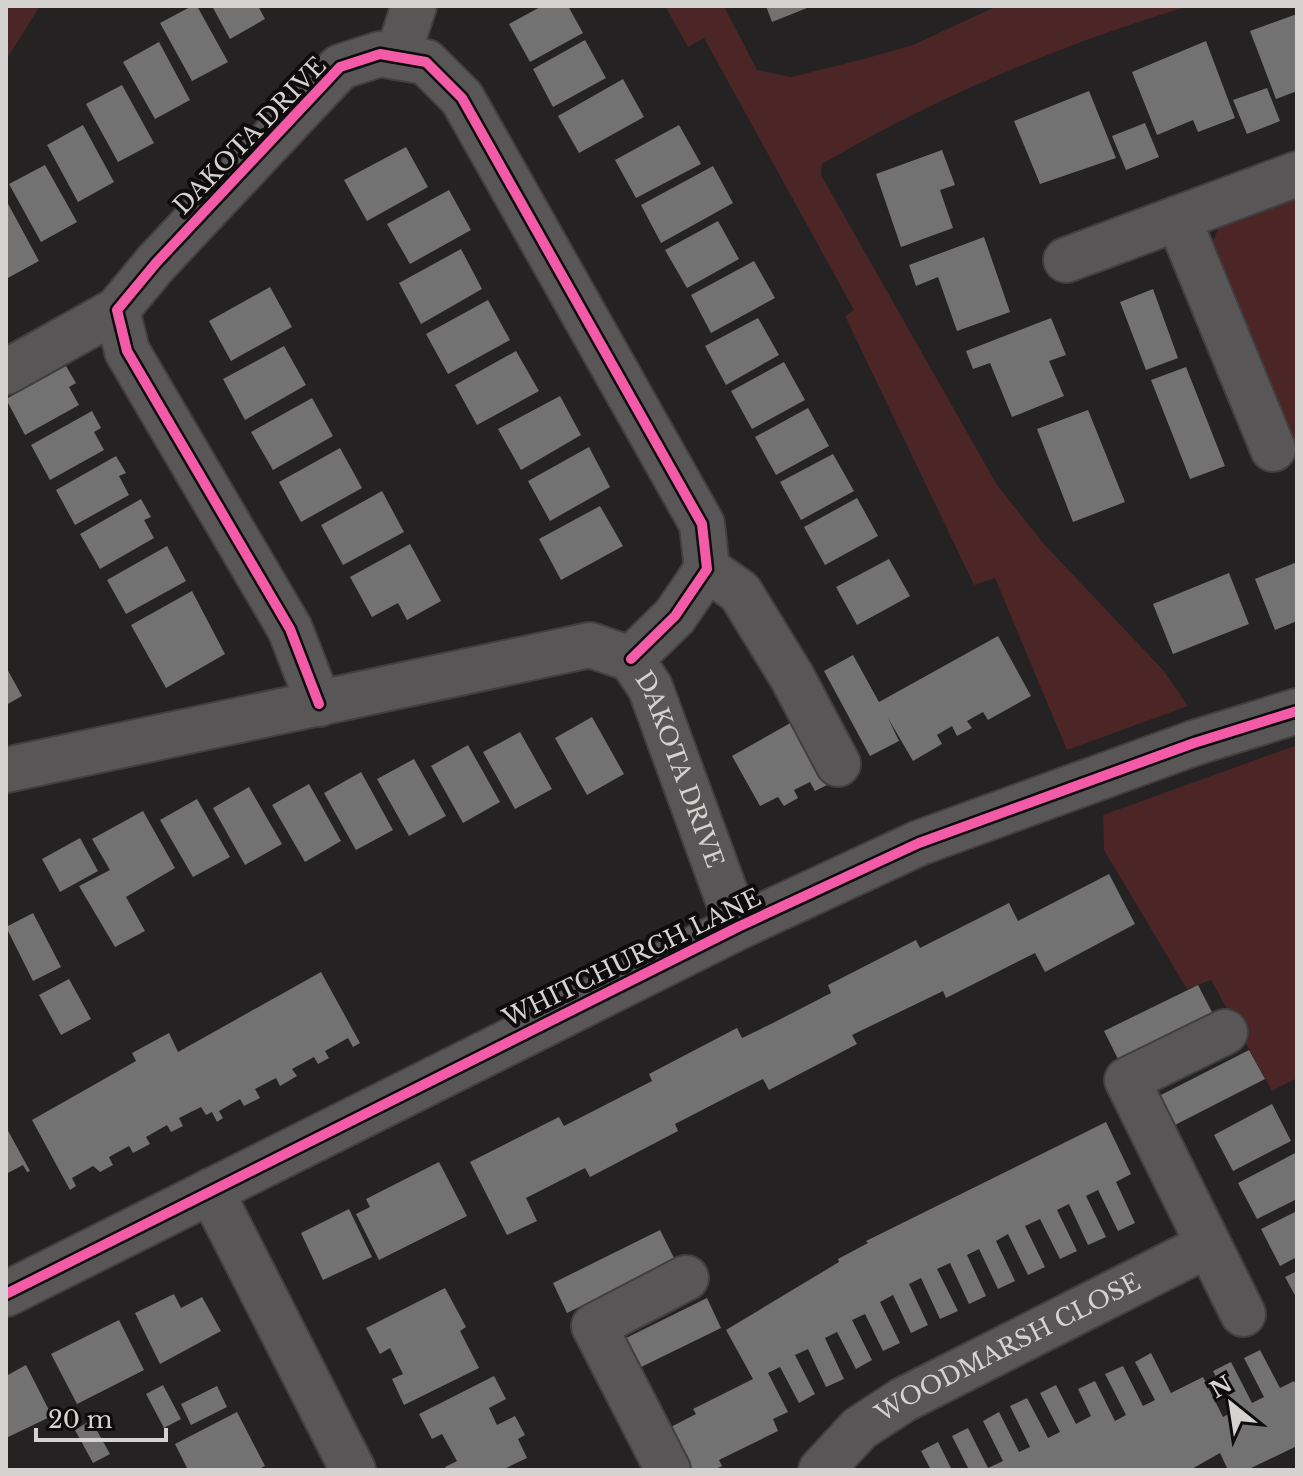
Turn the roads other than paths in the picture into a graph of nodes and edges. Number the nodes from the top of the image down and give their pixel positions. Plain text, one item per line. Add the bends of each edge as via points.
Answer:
1 (414, 6) edge
2 (397, 57) junction
3 (1297, 174) edge
4 (1178, 218) junction
5 (1066, 260) dead end
6 (117, 310) junction
7 (6, 372) edge
8 (1273, 449) dead end
9 (707, 569) junction
10 (631, 659) junction
11 (319, 704) junction
12 (1297, 711) edge
13 (838, 764) dead end
14 (11, 768) edge
15 (738, 927) junction
16 (1225, 1032) dead end
17 (211, 1191) junction
18 (1208, 1245) junction
19 (686, 1278) dead end
20 (6, 1294) edge
21 (1243, 1314) dead end
22 (353, 1470) edge
23 (668, 1470) edge
24 (821, 1470) edge

1 - 2 street
2 - 6 street, DAKOTA DRIVE via 380,54 340,67
2 - 9 street, DAKOTA DRIVE via 426,62 462,98 702,524
3 - 4 street
4 - 5 street
4 - 8 street
6 - 7 street, DAKOTA DRIVE
6 - 11 street via 127,351 290,629
9 - 10 street, DAKOTA DRIVE via 675,616
9 - 13 street via 740,592
10 - 11 street, DAKOTA DRIVE via 590,645 567,648
10 - 15 street, DAKOTA DRIVE via 650,687
11 - 14 street, DAKOTA DRIVE
12 - 15 street, WHITCHURCH LANE via 919,843
15 - 17 street, WHITCHURCH LANE
16 - 18 street via 1127,1080
17 - 20 street, WHITCHURCH LANE
17 - 22 street
18 - 21 street
18 - 24 street, WOODMARSH CLOSE via 903,1400 860,1428
19 - 23 street via 594,1326

